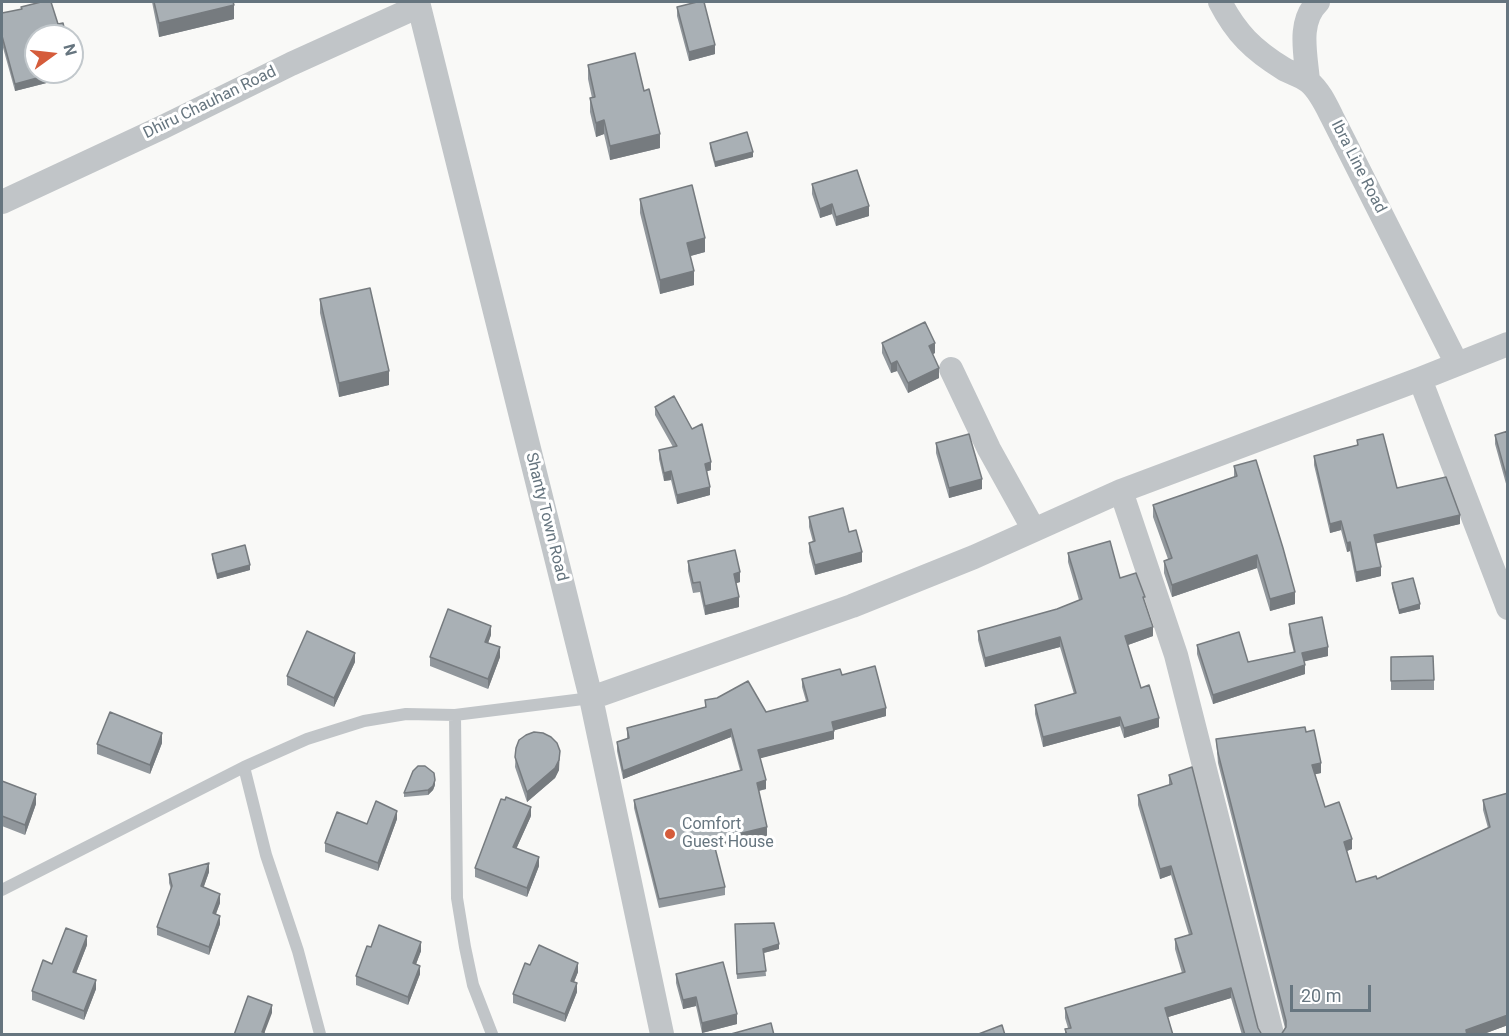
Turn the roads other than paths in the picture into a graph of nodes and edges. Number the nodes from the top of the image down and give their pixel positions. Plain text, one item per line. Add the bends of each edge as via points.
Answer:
1 (1220, 2) edge
2 (1318, 2) edge
3 (419, 4) edge
4 (1308, 81) junction
5 (3, 197) edge
6 (1508, 344) edge
7 (1457, 364) junction
8 (951, 369) dead end
9 (1420, 379) junction
10 (1121, 491) junction
11 (1034, 530) junction
12 (1508, 608) edge
13 (591, 698) junction
14 (455, 715) junction
15 (244, 767) junction
16 (2, 890) edge
17 (320, 1035) edge
18 (492, 1035) edge
19 (662, 1035) edge
20 (1272, 1035) edge

1 - 4 street, Ibra Line Road via 1247,42 1283,69
2 - 4 street via 1306,21 1304,36
3 - 5 street, Dhiru Chauhan Road via 163,127
3 - 13 street, Shanty Town Road
4 - 7 street, Ibra Line Road via 1332,117
6 - 7 street
7 - 9 street
8 - 11 street
9 - 10 street
9 - 12 street
10 - 11 street
10 - 20 street via 1176,655
11 - 13 street via 852,606
13 - 14 lane
13 - 19 street, Shanty Town Road
14 - 15 lane via 406,714 364,721 307,739
14 - 18 lane via 457,898 473,985
15 - 16 lane
15 - 17 lane

